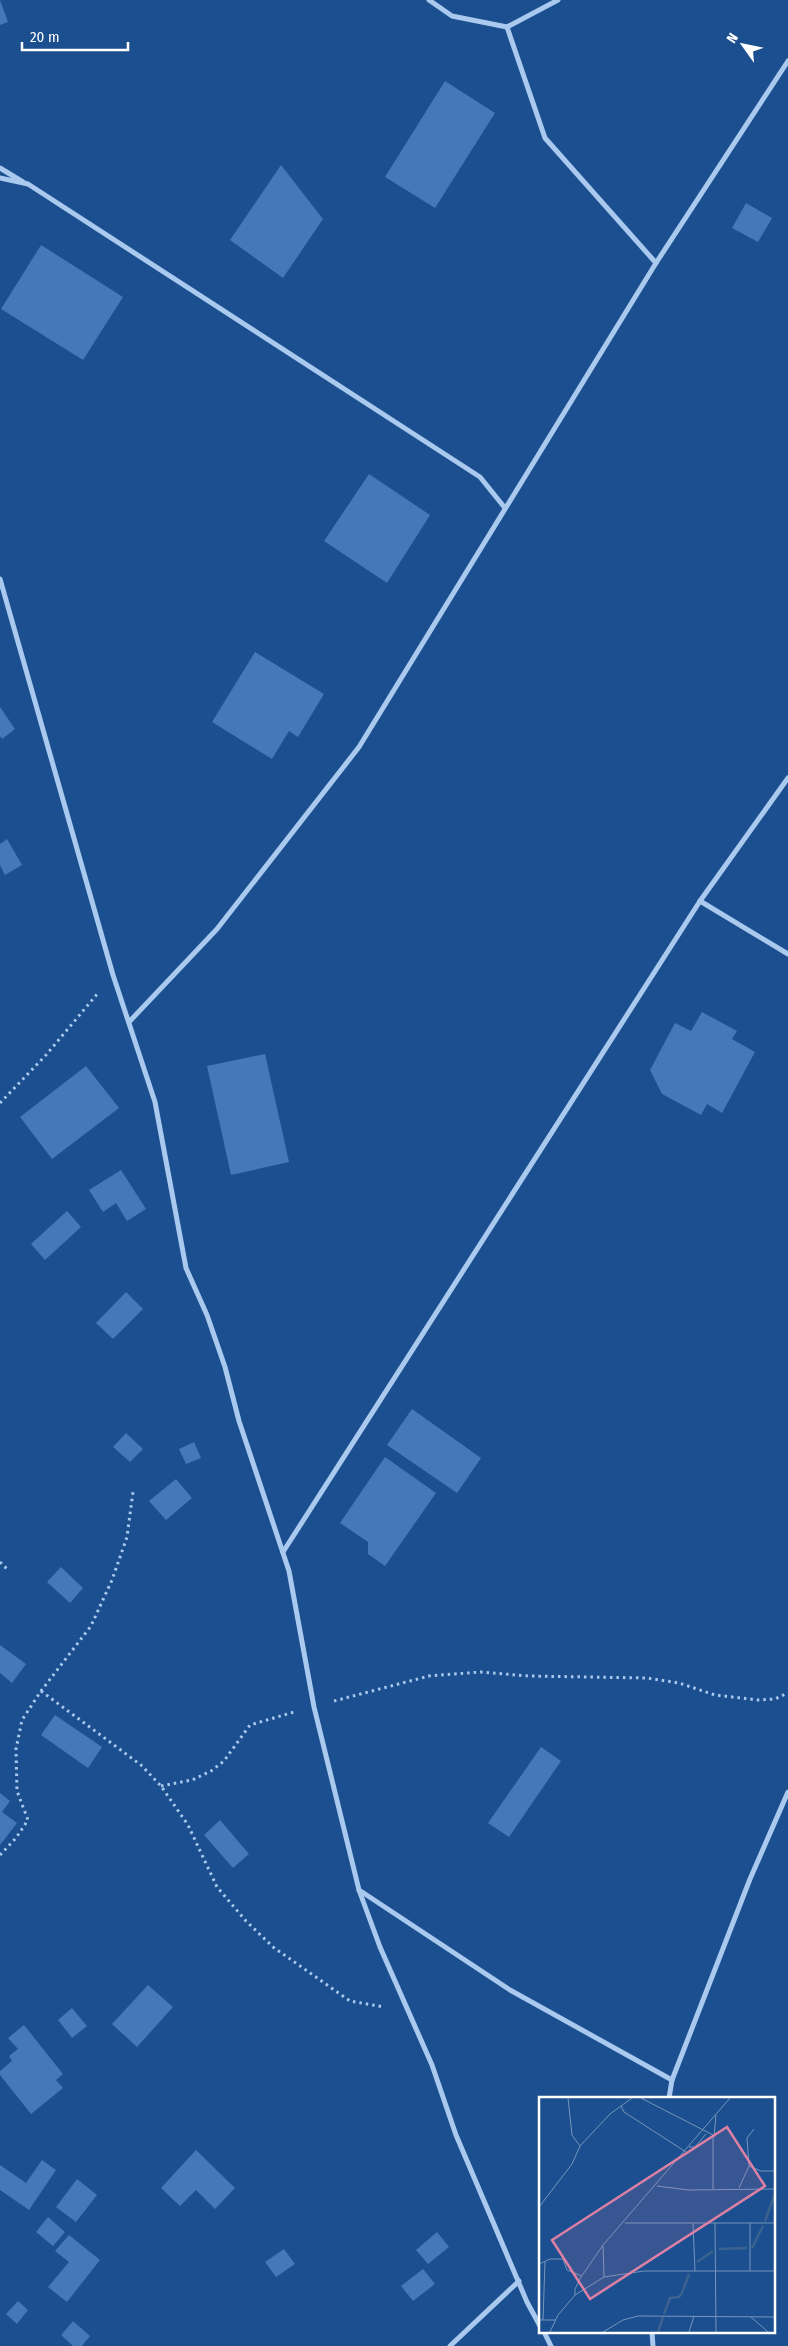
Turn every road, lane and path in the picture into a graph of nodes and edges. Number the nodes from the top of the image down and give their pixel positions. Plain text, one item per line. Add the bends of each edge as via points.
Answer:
1 (429, 0) edge
2 (558, 0) edge
3 (507, 27) junction
4 (788, 61) edge
5 (0, 168) edge
6 (0, 178) edge
7 (28, 184) junction
8 (656, 263) junction
9 (505, 508) junction
10 (0, 578) edge
11 (788, 778) edge
12 (700, 901) junction
13 (788, 954) edge
14 (113, 975) junction
15 (130, 1022) junction
16 (0, 1103) edge
17 (133, 1492) dead end
18 (283, 1552) junction
19 (0, 1562) edge
20 (8, 1570) dead end
21 (41, 1690) junction
22 (788, 1693) edge
23 (314, 1707) junction
24 (161, 1786) junction
25 (788, 1792) edge
26 (0, 1855) edge
27 (359, 1890) junction
28 (409, 2012) junction
29 (672, 2080) junction
30 (669, 2097) edge
31 (519, 2280) junction
32 (539, 2324) edge
33 (545, 2334) edge
34 (450, 2346) edge
35 (551, 2346) edge

1 - 3 street via 452,16
2 - 3 street
3 - 8 street via 545,138
4 - 8 street
5 - 7 street
6 - 7 street
7 - 9 street via 480,477
8 - 9 street
9 - 15 street via 359,747 217,929
10 - 14 street
11 - 12 street
12 - 13 street
12 - 18 street
14 - 15 street
14 - 16 path via 46,1055
15 - 18 street via 155,1102 186,1268 225,1367 239,1421
17 - 21 path via 127,1537 91,1626
18 - 23 street
19 - 20 path
21 - 24 path via 141,1765
21 - 26 path via 22,1720 16,1750 16,1791 28,1820
22 - 23 path via 758,1700 715,1695 678,1683 647,1678 481,1672 429,1676
23 - 24 path via 253,1723 224,1762 211,1771 192,1780
23 - 27 street
24 - 28 path via 188,1825 217,1887 273,1947 350,2001
25 - 29 street via 750,1879
27 - 28 street via 380,1948
27 - 29 street via 510,1990
28 - 31 street via 432,2065 456,2135
29 - 30 street
31 - 32 street
31 - 34 street
33 - 35 street

